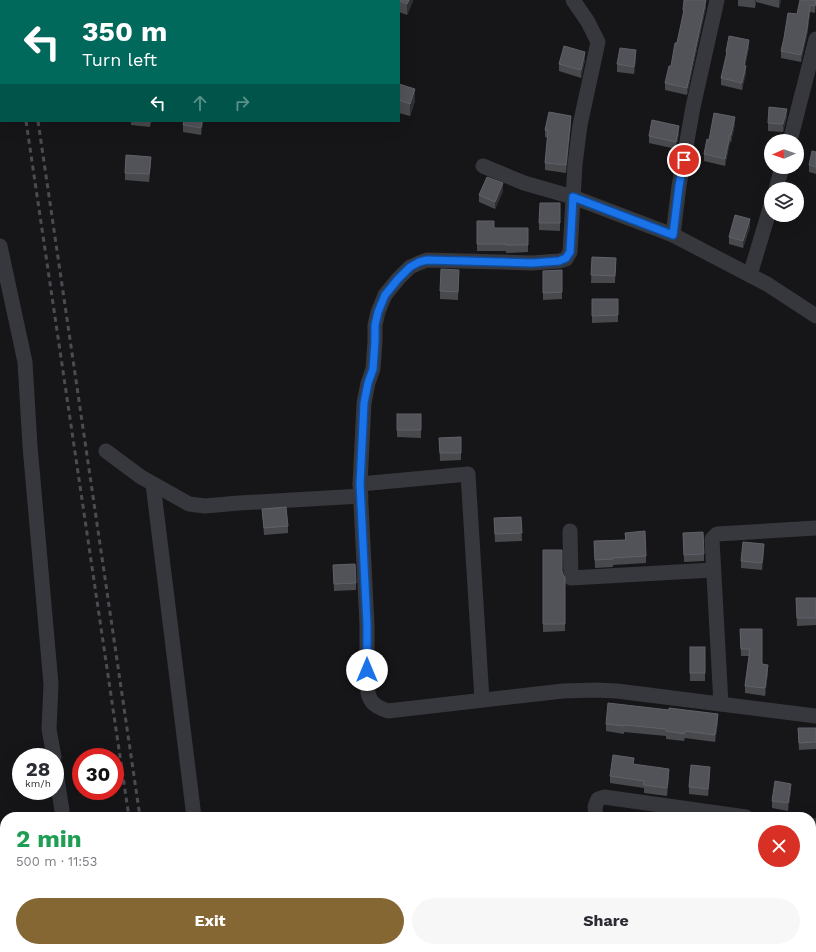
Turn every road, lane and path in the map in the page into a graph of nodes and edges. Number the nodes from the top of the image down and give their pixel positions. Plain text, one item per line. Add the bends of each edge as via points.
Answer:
1 (573, 0) edge
2 (717, 0) edge
3 (816, 39) edge
4 (792, 134) edge
5 (483, 166) dead end
6 (573, 197) junction
7 (766, 222) edge
8 (673, 235) junction
9 (0, 246) edge
10 (750, 275) junction
11 (816, 316) edge
12 (106, 451) dead end
13 (153, 484) junction
14 (360, 490) junction
15 (816, 528) edge
16 (570, 531) dead end
17 (714, 570) junction
18 (482, 700) junction
19 (721, 704) junction
20 (816, 716) edge
21 (52, 748) edge
22 (60, 800) edge
23 (62, 812) edge
24 (193, 812) edge
25 (596, 812) edge
26 (689, 812) edge

1 - 6 street via 598,42 580,126
2 - 8 street via 689,129
3 - 4 street
5 - 6 street via 524,183
6 - 8 street
6 - 14 street via 570,252 566,258 532,263 427,260 410,267 385,295 375,325 373,369 364,403
7 - 10 street
8 - 10 street
9 - 21 street via 25,362 51,684 49,729
10 - 11 street
12 - 13 street
13 - 14 street via 189,504 205,506
13 - 24 street
14 - 18 street via 368,695 373,703 388,711
14 - 18 street via 468,474
15 - 17 street via 717,534 712,539
16 - 17 street via 571,578
17 - 19 street
18 - 19 street via 595,690
19 - 20 street
22 - 23 street
25 - 26 street via 598,799 604,797

